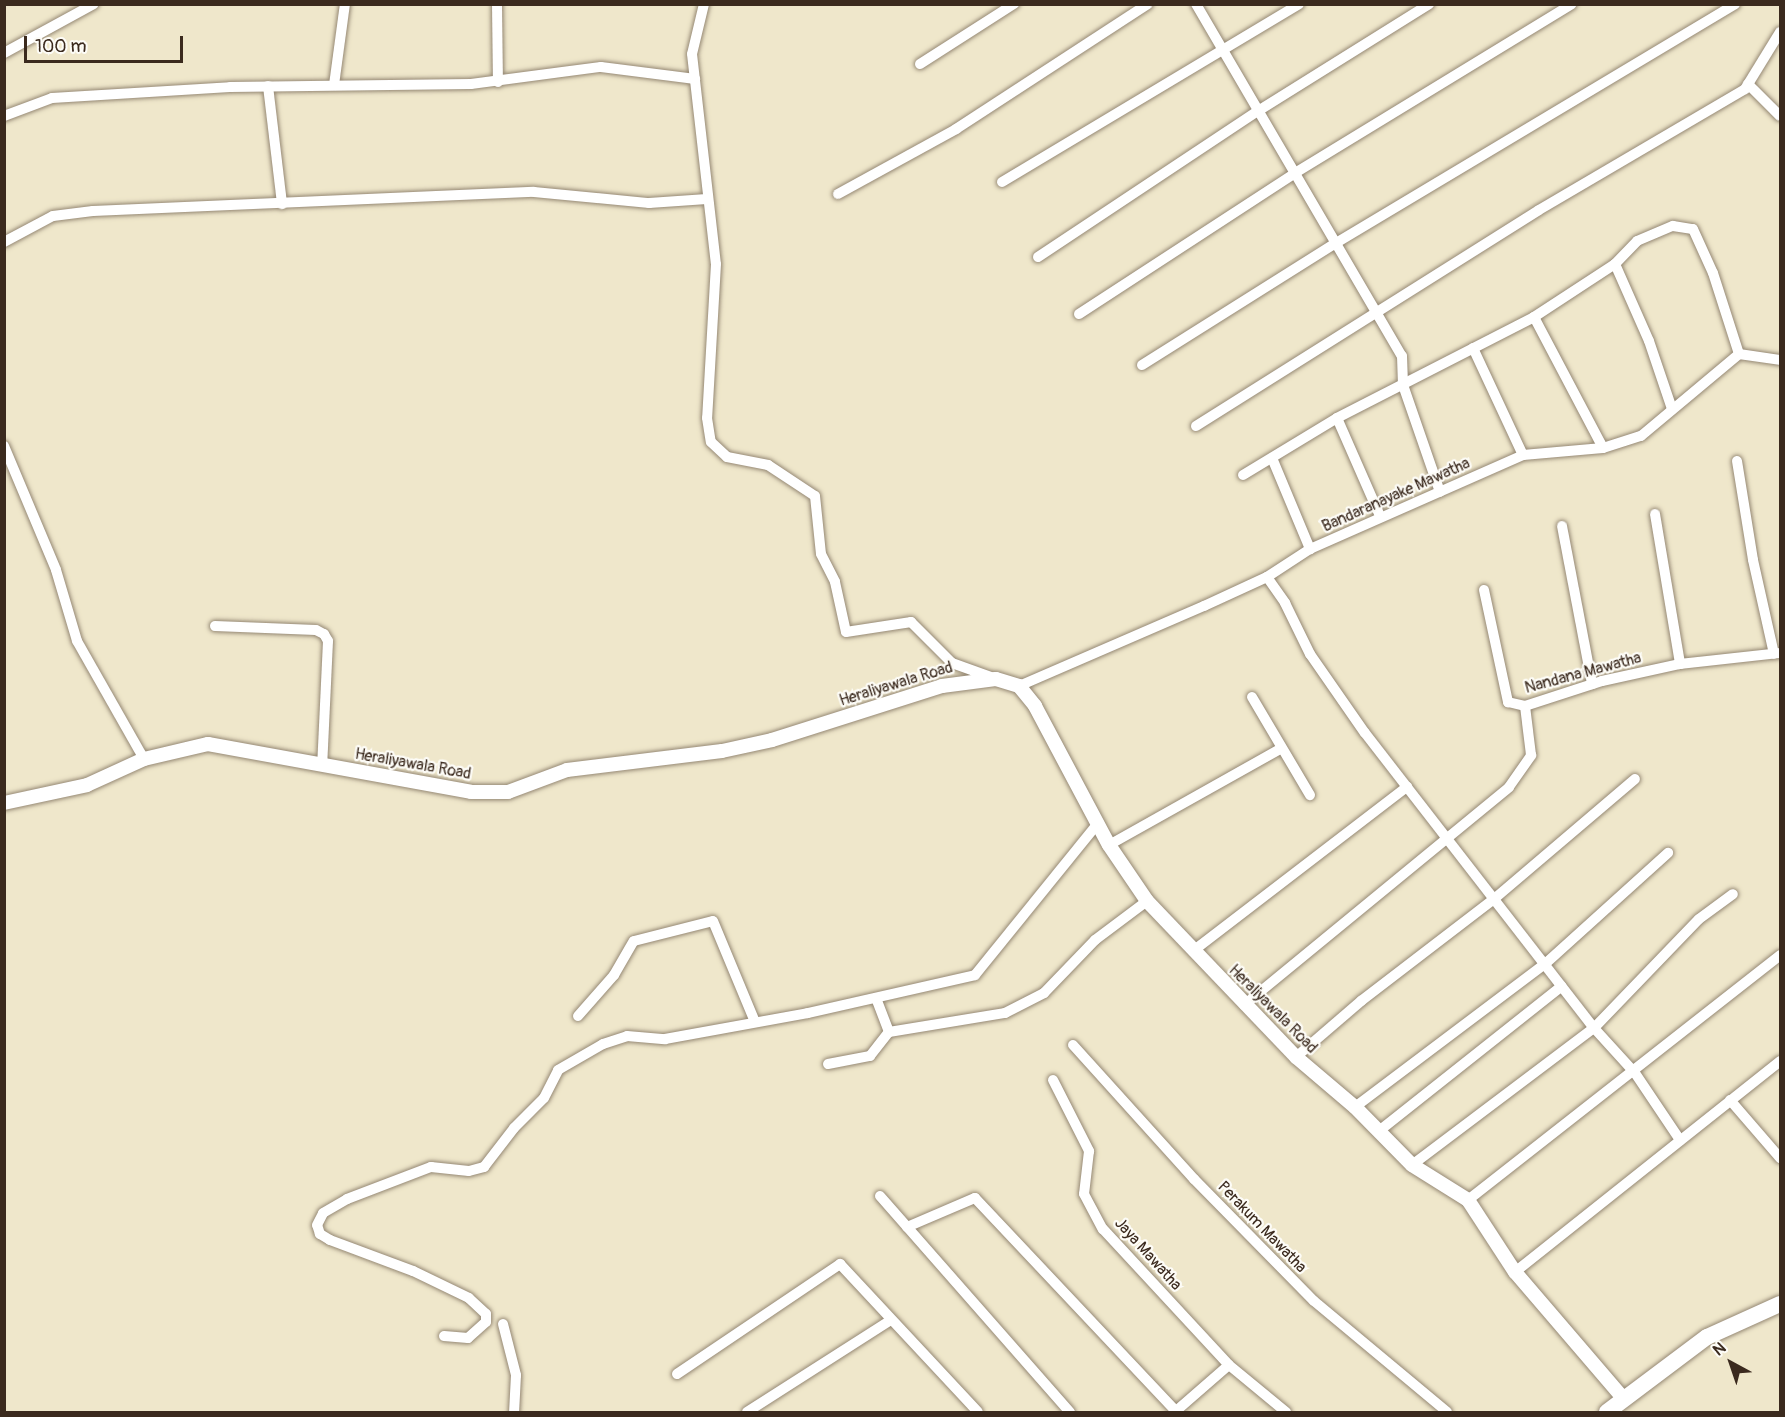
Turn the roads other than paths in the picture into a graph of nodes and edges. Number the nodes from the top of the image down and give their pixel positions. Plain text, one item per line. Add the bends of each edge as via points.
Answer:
1 (94, 4) edge
2 (345, 4) edge
3 (497, 4) edge
4 (704, 4) edge
5 (1014, 4) edge
6 (1148, 4) edge
7 (1196, 4) edge
8 (1299, 4) edge
9 (1429, 4) edge
10 (1572, 4) edge
11 (1736, 4) edge
12 (1780, 32) edge
13 (4, 53) edge
14 (1224, 53) junction
15 (920, 64) dead end
16 (695, 79) junction
17 (498, 82) junction
18 (1748, 84) junction
19 (334, 85) junction
20 (268, 87) junction
21 (1258, 111) junction
22 (4, 116) edge
23 (1780, 116) edge
24 (1295, 173) junction
25 (1002, 183) dead end
26 (838, 194) dead end
27 (707, 199) junction
28 (282, 204) junction
29 (4, 242) edge
30 (1336, 243) junction
31 (1038, 257) dead end
32 (1615, 264) junction
33 (1379, 311) junction
34 (1079, 314) dead end
35 (1534, 317) junction
36 (1473, 348) junction
37 (1739, 354) junction
38 (1780, 360) edge
39 (1142, 365) dead end
40 (1403, 385) junction
41 (1672, 409) junction
42 (1337, 418) junction
43 (1196, 426) dead end
44 (4, 446) edge
45 (1603, 448) junction
46 (1523, 455) junction
47 (1272, 458) junction
48 (1737, 461) dead end
49 (1243, 475) dead end
50 (1440, 492) junction
51 (1655, 514) dead end
52 (1380, 516) junction
53 (1562, 526) dead end
54 (1310, 549) junction
55 (1267, 577) junction
56 (1484, 590) dead end
57 (215, 626) dead end
58 (1777, 654) edge
59 (1680, 664) junction
60 (996, 679) junction
61 (1592, 684) junction
62 (1019, 686) junction
63 (1252, 697) dead end
64 (1525, 706) junction
65 (1282, 748) junction
66 (144, 759) junction
67 (322, 766) junction
68 (1635, 780) dead end
69 (1407, 787) junction
70 (1310, 795) dead end
71 (4, 803) edge
72 (1098, 823) junction
73 (1448, 840) junction
74 (1109, 845) junction
75 (1668, 853) dead end
76 (1733, 894) dead end
77 (1494, 899) junction
78 (1147, 901) junction
79 (1193, 951) junction
80 (1780, 955) edge
81 (1545, 964) junction
82 (1562, 986) junction
83 (876, 998) junction
84 (1244, 1005) junction
85 (578, 1016) dead end
86 (755, 1022) junction
87 (1594, 1028) junction
88 (889, 1032) junction
89 (1073, 1046) dead end
90 (1296, 1057) junction
91 (1780, 1061) edge
92 (828, 1064) dead end
93 (1635, 1073) junction
94 (1053, 1080) dead end
95 (1730, 1100) junction
96 (1355, 1107) junction
97 (1379, 1131) junction
98 (1680, 1140) junction
99 (1780, 1158) edge
100 (1412, 1165) junction
101 (880, 1196) dead end
102 (1468, 1200) junction
103 (907, 1227) junction
104 (1515, 1272) junction
105 (1780, 1304) edge
106 (891, 1320) junction
107 (503, 1324) dead end
108 (444, 1336) dead end
109 (1229, 1365) junction
110 (677, 1374) dead end
111 (1623, 1398) junction
112 (1175, 1412) edge
113 (514, 1413) edge
114 (747, 1413) edge
115 (978, 1413) edge
116 (1070, 1413) edge
117 (1286, 1413) edge
118 (1447, 1413) edge
119 (1607, 1413) edge

1 - 13 street
2 - 19 street
3 - 17 street
4 - 16 street via 692,54
5 - 15 street
6 - 26 street via 956,129
7 - 14 street
8 - 14 street
9 - 21 street
10 - 24 street
11 - 30 street
12 - 18 street
14 - 21 street
14 - 25 street
16 - 17 street via 601,67
16 - 27 street
17 - 19 street
18 - 23 street
18 - 33 street via 1677,132 1539,210
19 - 20 street
20 - 22 street via 52,98
20 - 28 street
21 - 24 street
21 - 31 street
24 - 30 street
24 - 34 street
27 - 28 street via 649,203 534,192
27 - 60 street via 716,264 707,417 711,442 727,457 768,465 815,496 821,554 835,582 846,632 911,622 952,663
28 - 29 street via 53,216
30 - 33 street
30 - 39 street
32 - 35 street
32 - 37 street via 1637,241 1650,235 1673,226 1693,229 1713,273
32 - 41 street via 1649,341
33 - 40 street via 1402,356
33 - 43 street
35 - 36 street
35 - 45 street
36 - 40 street
36 - 46 street
37 - 38 street
37 - 41 street, Bandaranayake Mawatha
40 - 42 street
40 - 50 street
41 - 45 street, Bandaranayake Mawatha via 1641,436
42 - 47 street
42 - 52 street
44 - 66 street via 56,570 77,641
45 - 46 street, Bandaranayake Mawatha
46 - 50 street, Bandaranayake Mawatha
47 - 49 street
47 - 54 street
48 - 58 street via 1753,560
50 - 52 street, Bandaranayake Mawatha
51 - 59 street
52 - 54 street, Bandaranayake Mawatha
53 - 61 street
54 - 55 street, Bandaranayake Mawatha
55 - 62 street, Bandaranayake Mawatha
55 - 69 street via 1285,603 1310,654
56 - 64 street, Nandana Mawatha via 1508,702
57 - 67 street via 316,630 324,634 328,641
58 - 59 street, Nandana Mawatha
59 - 61 street, Nandana Mawatha
60 - 62 street, Heraliyawala Road
60 - 67 street, Heraliyawala Road via 913,693 772,740 691,756 567,770 508,792 471,792
61 - 64 street, Nandana Mawatha
62 - 72 street, Heraliyawala Road via 1035,706
63 - 65 street
64 - 73 street via 1531,755 1509,787
65 - 70 street
65 - 74 street
66 - 67 street, Heraliyawala Road via 208,744
66 - 71 street, Heraliyawala Road via 87,785
68 - 77 street
69 - 73 street
69 - 79 street
72 - 74 street, Heraliyawala Road
72 - 83 street via 975,975
73 - 77 street
73 - 84 street
74 - 78 street, Heraliyawala Road
75 - 81 street
76 - 87 street via 1699,919
77 - 81 street
77 - 90 street via 1361,1001
78 - 79 street, Heraliyawala Road
78 - 88 street via 1095,940 1035,998 1005,1013
79 - 84 street, Heraliyawala Road
80 - 93 street
81 - 82 street
81 - 96 street
82 - 87 street
82 - 97 street
83 - 86 street
83 - 88 street
84 - 90 street, Heraliyawala Road
85 - 86 street via 614,975 634,941 713,921
86 - 108 street via 665,1039 627,1036 603,1044 558,1070 544,1098 484,1167 469,1172 431,1167 347,1199 323,1213 317,1225 320,1234 469,1298 486,1314 486,1322 468,1338
87 - 93 street
87 - 100 street
88 - 92 street via 870,1056
89 - 118 street, Perakum Mawatha via 1194,1179 1314,1301
90 - 96 street, Heraliyawala Road
91 - 95 street
93 - 98 street
93 - 102 street
94 - 109 street, Jaya Mawatha via 1089,1151 1084,1194 1103,1229
95 - 98 street
95 - 99 street
96 - 97 street, Heraliyawala Road
97 - 100 street, Heraliyawala Road
98 - 104 street
100 - 102 street, Heraliyawala Road
101 - 103 street
102 - 104 street, Heraliyawala Road
103 - 112 street via 975,1198
103 - 116 street
104 - 111 street, Heraliyawala Road
105 - 111 main road via 1707,1337
106 - 110 street via 840,1264
106 - 114 street
106 - 115 street
107 - 113 street via 516,1375
109 - 112 street
109 - 117 street, Jaya Mawatha
111 - 119 main road

